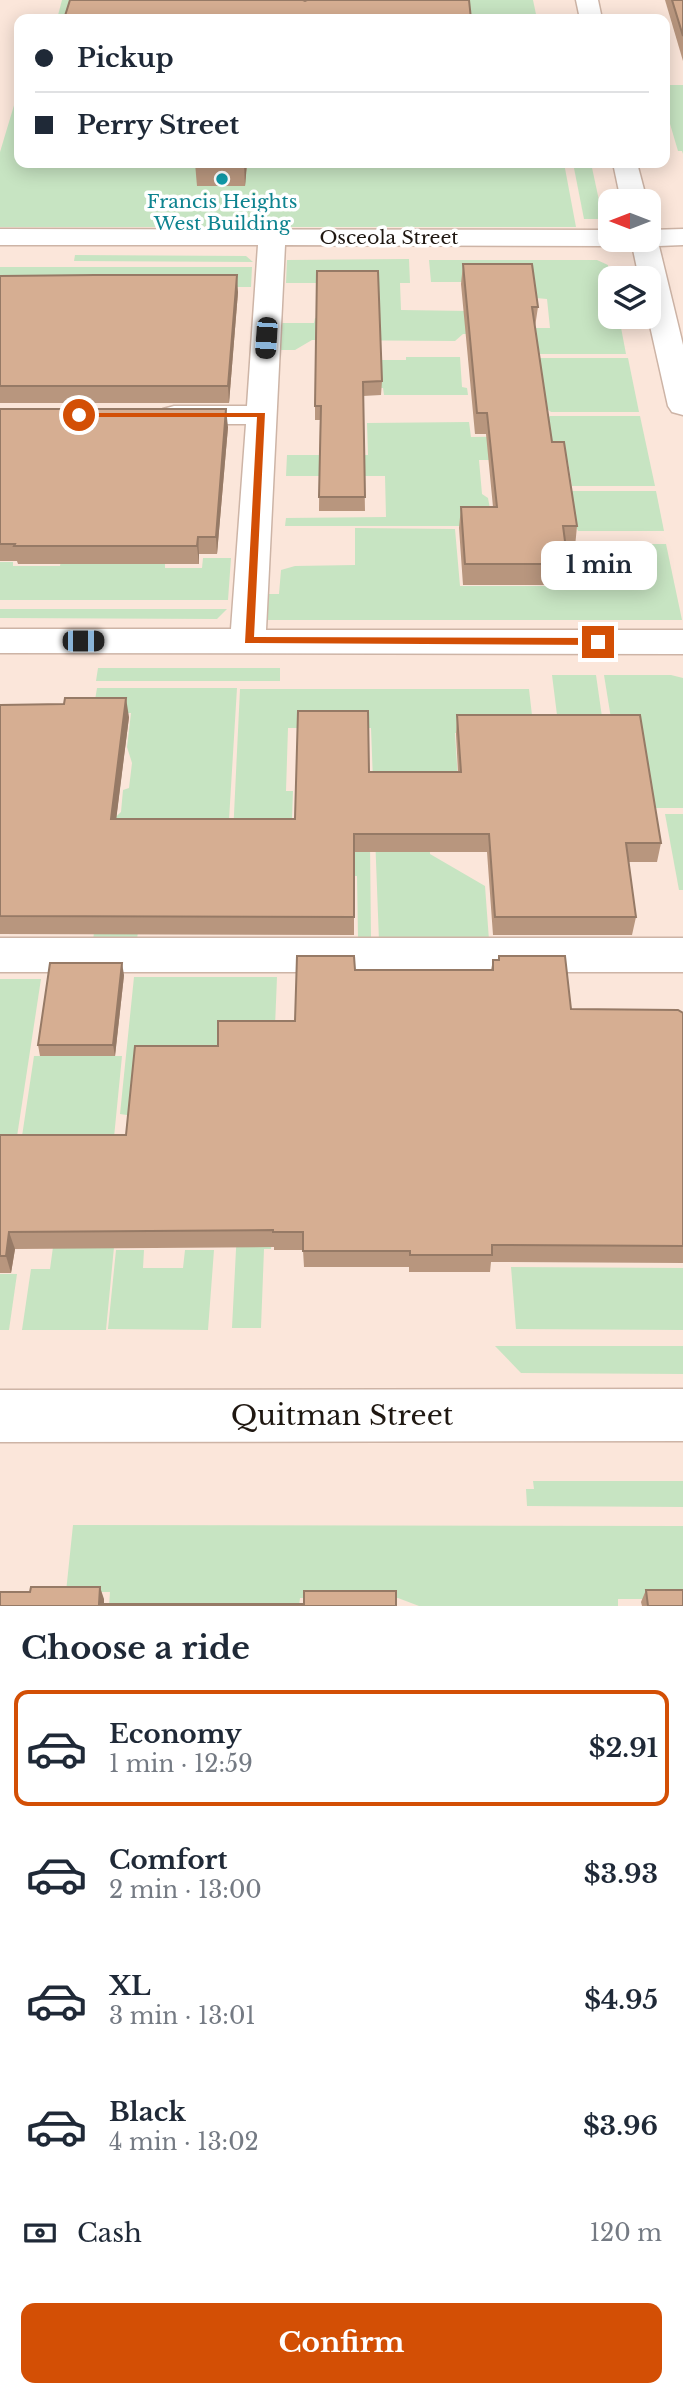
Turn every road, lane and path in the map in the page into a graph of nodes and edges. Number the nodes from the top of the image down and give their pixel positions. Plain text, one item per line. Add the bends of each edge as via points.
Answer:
1 (626, 168) edge
2 (631, 189) edge
3 (0, 237) edge
4 (272, 237) junction
5 (662, 237) edge
6 (683, 237) edge
7 (598, 238) edge
8 (646, 252) edge
9 (683, 406) edge
10 (152, 415) edge
11 (262, 415) junction
12 (0, 641) edge
13 (248, 641) junction
14 (683, 642) edge
15 (0, 955) edge
16 (683, 955) edge
17 (683, 1415) edge
18 (0, 1416) edge

1 - 2 street
3 - 4 street, Osceola Street
4 - 7 street, Osceola Street
4 - 11 street
5 - 6 street
8 - 9 street
10 - 11 street
11 - 13 street
12 - 13 street
13 - 14 street
15 - 16 street
17 - 18 street, Quitman Street

